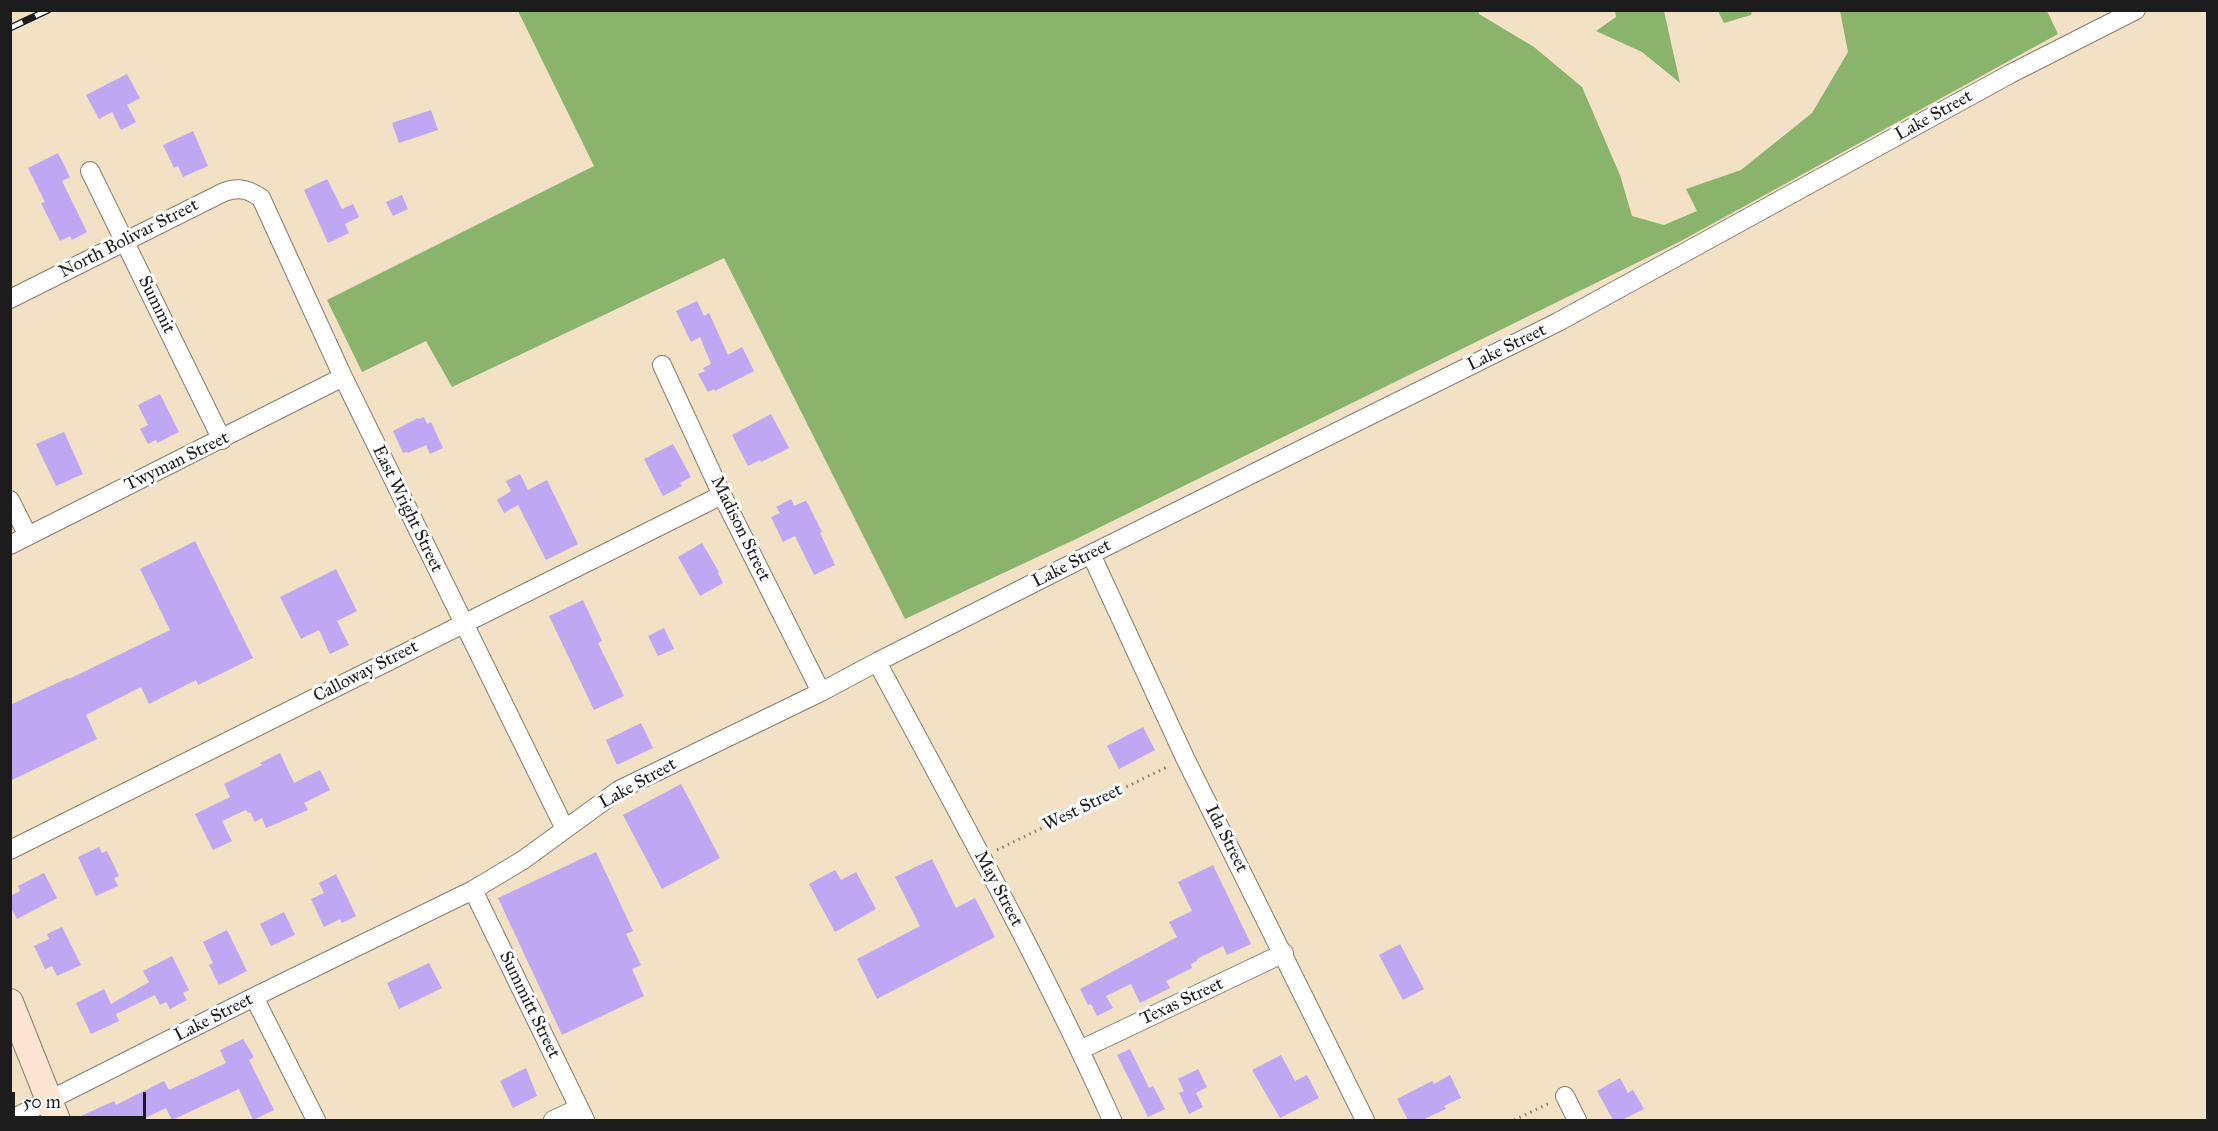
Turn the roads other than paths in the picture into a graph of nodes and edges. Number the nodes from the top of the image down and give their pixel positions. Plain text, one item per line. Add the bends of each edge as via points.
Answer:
1 (2136, 10) edge
2 (90, 171) dead end
3 (250, 191) joint
4 (125, 241) junction
5 (10, 299) edge
6 (662, 365) dead end
7 (344, 377) junction
8 (222, 440) junction
9 (722, 495) junction
10 (10, 500) edge
11 (28, 536) junction
12 (10, 544) edge
13 (1091, 554) junction
14 (463, 624) junction
15 (877, 662) junction
16 (821, 692) junction
17 (565, 829) junction
18 (10, 850) edge
19 (473, 890) junction
20 (1284, 953) junction
21 (254, 997) junction
22 (10, 1002) edge
23 (1080, 1050) junction
24 (1565, 1096) road end
25 (53, 1111) edge
26 (582, 1114) edge
27 (10, 1120) edge
28 (316, 1120) edge
29 (553, 1120) edge
30 (1112, 1120) edge
31 (1365, 1120) edge
32 (1576, 1120) edge

1 - 13 street, Lake Street via 2010,74 1558,322
2 - 4 street, Summit
3 - 4 street, North Bolivar Street via 236,188 224,192
3 - 7 street, East Wright Street via 261,198 268,211
4 - 5 street, North Bolivar Street
4 - 8 street, Summit
6 - 9 street, Madison Street
7 - 8 street, Twyman Street
7 - 14 street, East Wright Street
8 - 11 street, Twyman Street
9 - 14 street, Calloway Street
9 - 16 street, Madison Street
10 - 11 street
11 - 12 street, Twyman Street
13 - 15 street, Lake Street
13 - 20 street, Ida Street via 1185,758
14 - 17 street, East Wright Street
14 - 18 street, Calloway Street
15 - 16 street, Lake Street
15 - 23 street, May Street
16 - 17 street, Lake Street via 620,790
17 - 19 street, Lake Street via 524,860
19 - 21 street, Lake Street
19 - 26 street, Summitt Street
20 - 23 street, Texas Street
20 - 31 street, Ida Street
21 - 25 street, Lake Street
21 - 28 street
22 - 25 street
23 - 30 street, May Street
24 - 32 street
25 - 27 street, Lake Street
26 - 29 street

